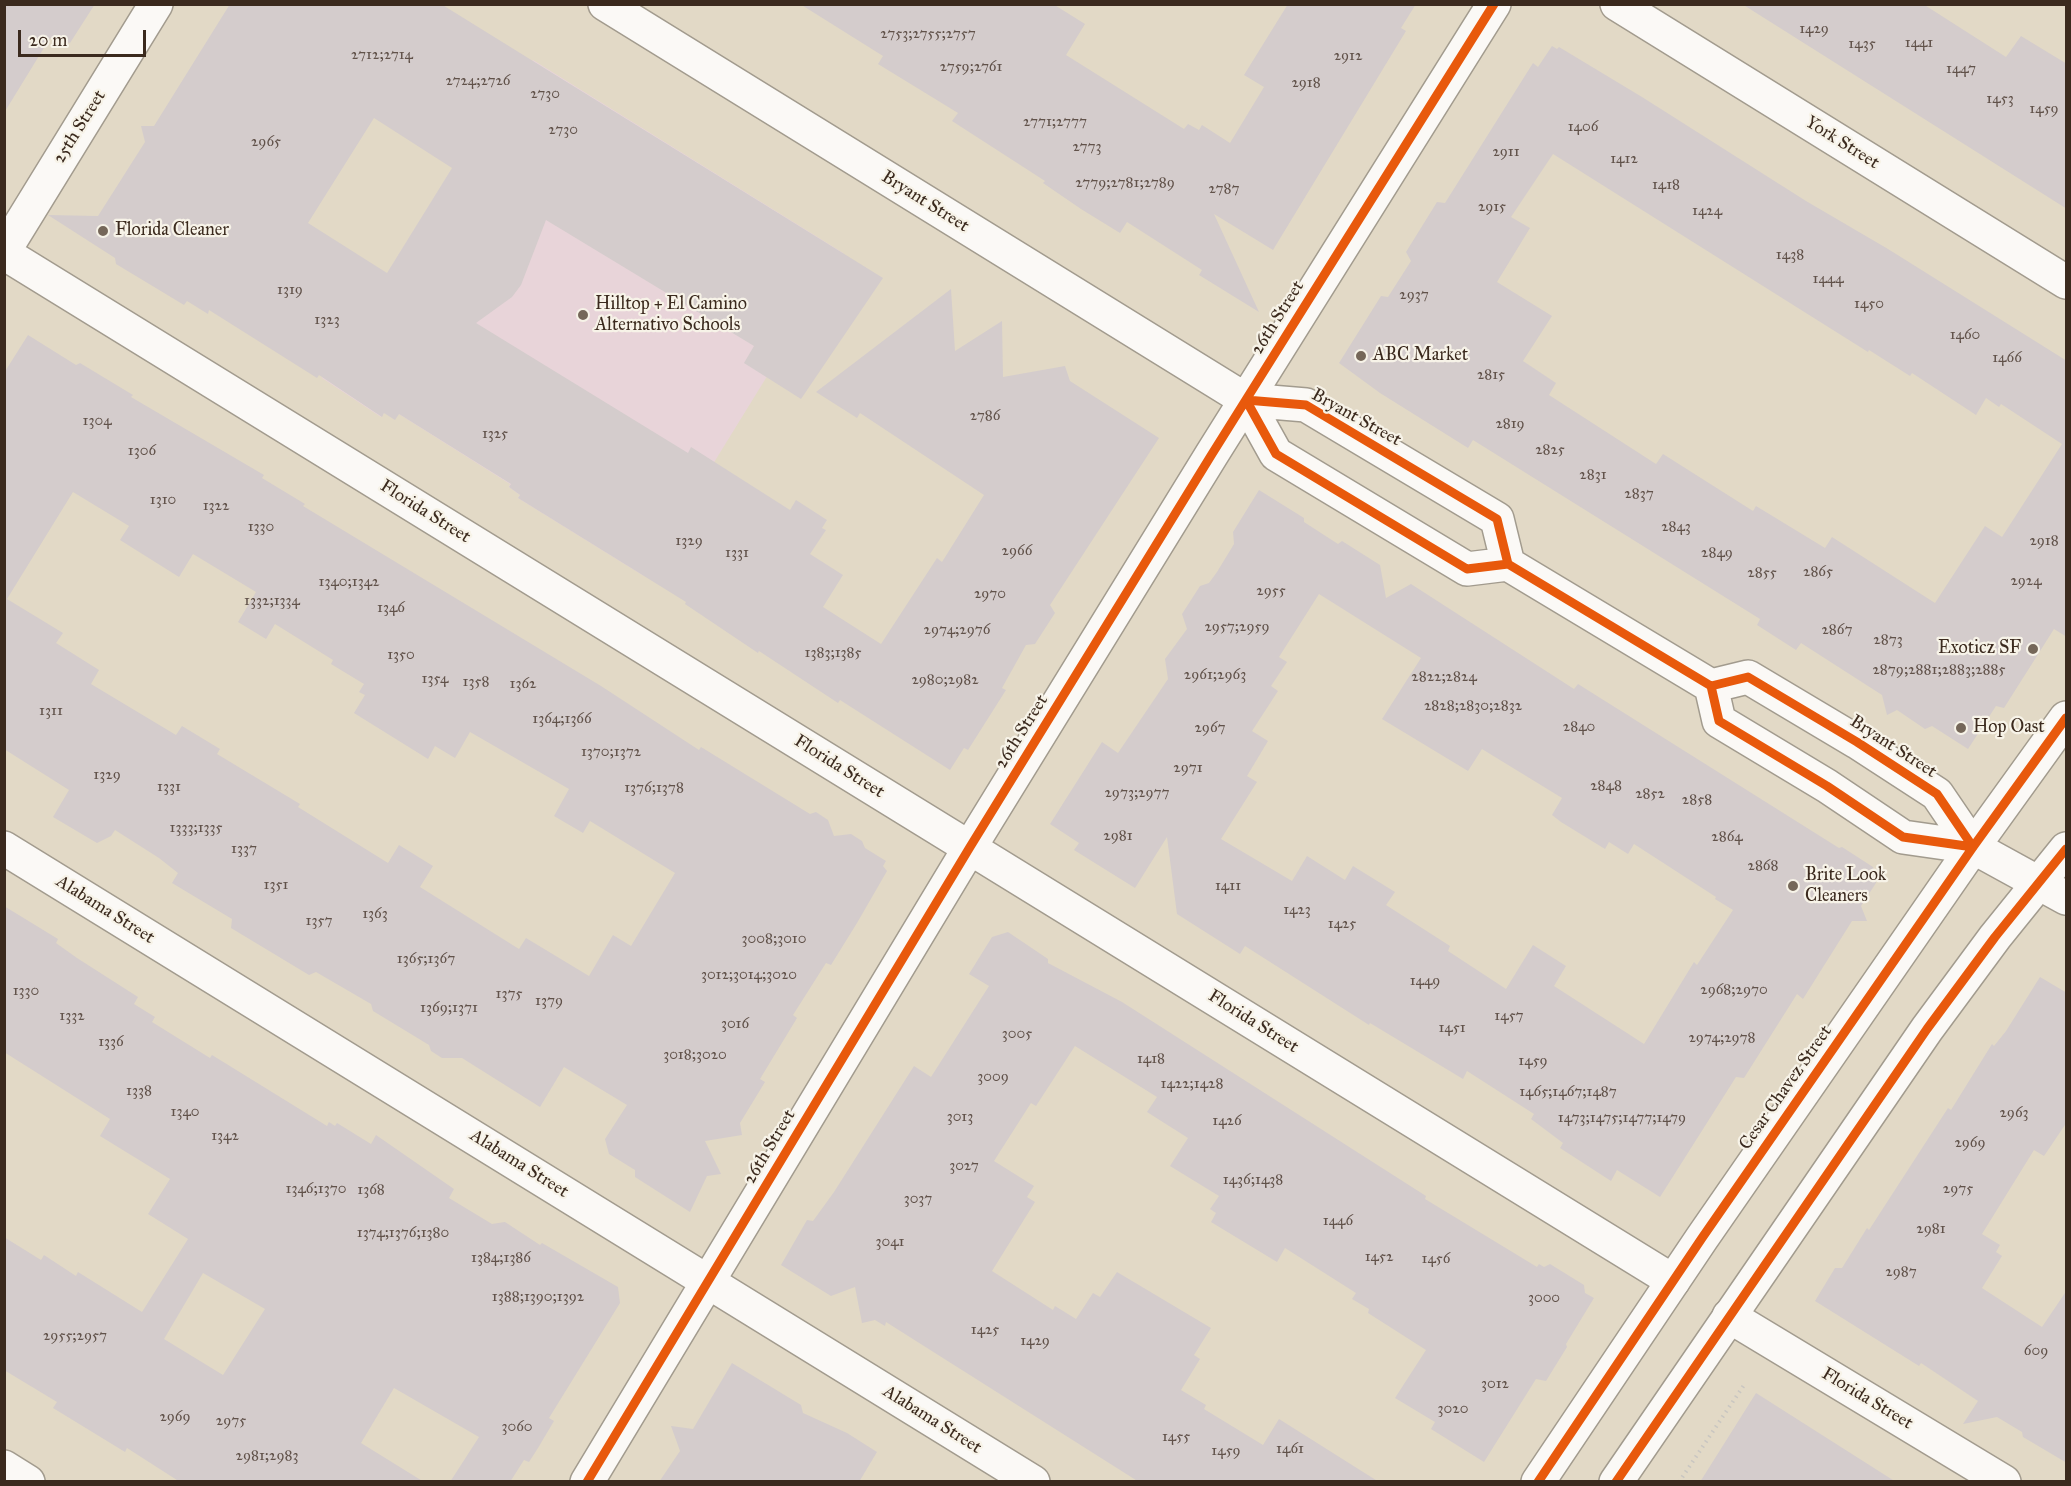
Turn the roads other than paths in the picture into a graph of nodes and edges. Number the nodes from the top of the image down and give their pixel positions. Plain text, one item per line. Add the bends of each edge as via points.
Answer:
1 (156, 4) edge
2 (604, 4) edge
3 (1494, 4) edge
4 (1617, 4) edge
5 (4, 252) edge
6 (2067, 282) edge
7 (1246, 400) junction
8 (1508, 564) junction
9 (1711, 686) junction
10 (2067, 718) edge
11 (1973, 847) junction
12 (4, 848) edge
13 (970, 848) junction
14 (2067, 849) edge
15 (2053, 890) edge
16 (709, 1281) junction
17 (1673, 1281) junction
18 (1729, 1316) junction
19 (4, 1467) edge
20 (28, 1482) edge
21 (587, 1482) edge
22 (1033, 1482) edge
23 (1538, 1482) edge
24 (1616, 1482) edge
25 (2004, 1482) edge

1 - 5 street, 25th Street
2 - 7 street, Bryant Street
3 - 7 street, 26th Street
4 - 6 street, York Street
5 - 13 street, Florida Street
7 - 8 street, Bryant Street via 1276,454 1467,569
7 - 8 street, Bryant Street via 1306,405 1497,519
7 - 13 street, 26th Street
8 - 9 street
9 - 11 street, Bryant Street via 1719,721 1903,837
9 - 11 street, Bryant Street via 1748,677 1857,742 1937,794
10 - 11 street, Cesar Chavez Street
11 - 15 street, Bryant Street
11 - 17 street, Cesar Chavez Street
12 - 16 street, Alabama Street
13 - 16 street, 26th Street
13 - 17 street, Florida Street
14 - 15 street
15 - 18 street via 1927,1029
16 - 21 street, 26th Street
16 - 22 street, Alabama Street
17 - 23 street, Cesar Chavez Street
18 - 24 street
18 - 25 street, Florida Street
19 - 20 street

